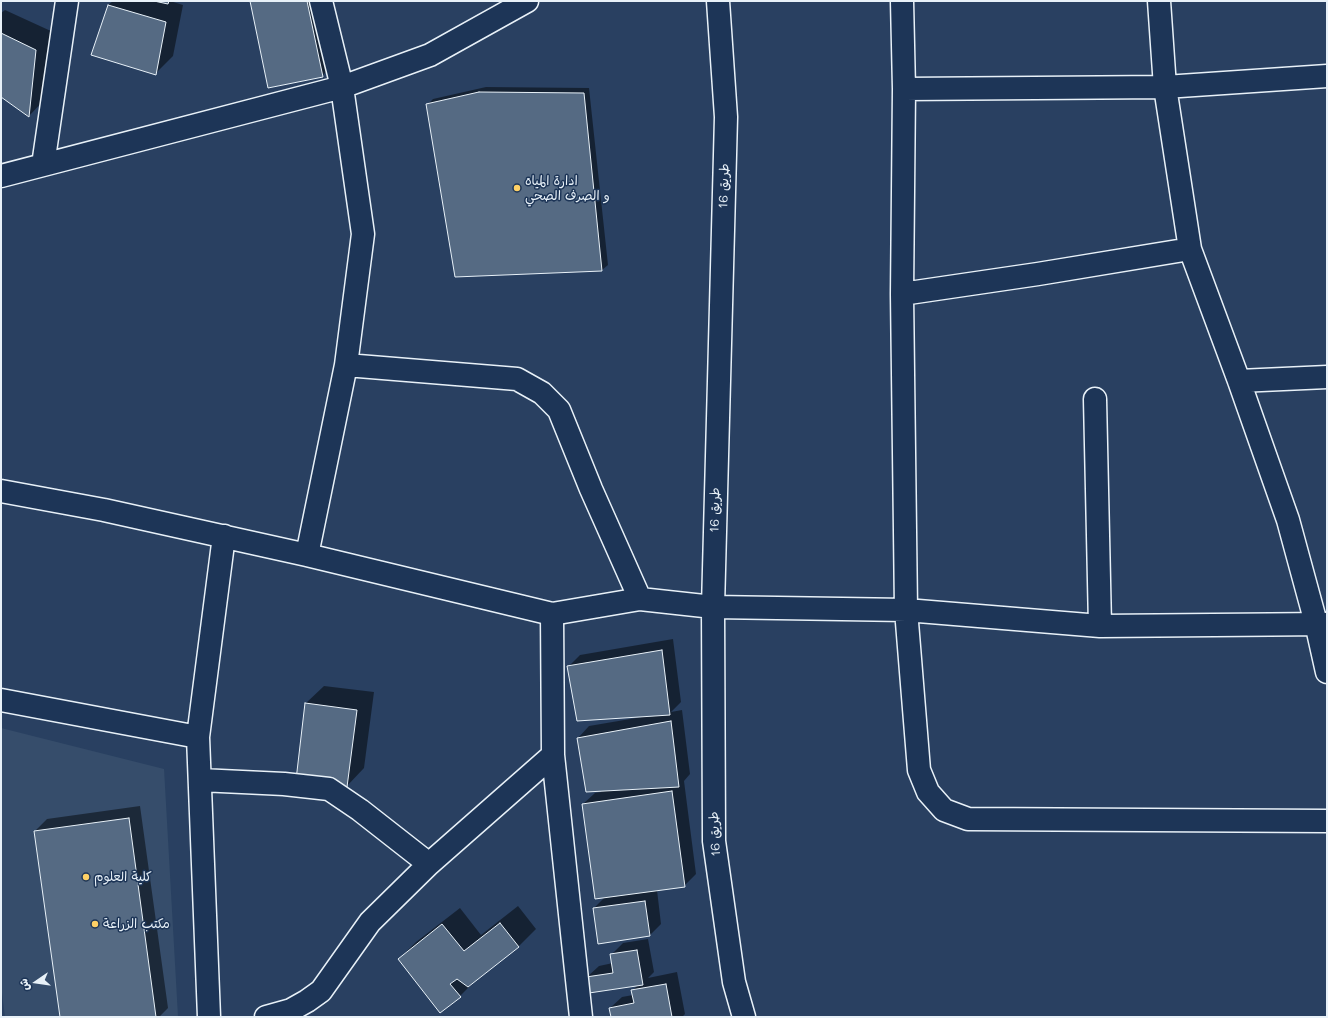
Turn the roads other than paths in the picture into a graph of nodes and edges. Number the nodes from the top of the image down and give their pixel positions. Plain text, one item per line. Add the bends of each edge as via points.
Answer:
1 (67, 1) edge
2 (321, 1) edge
3 (527, 1) edge
4 (718, 1) edge
5 (902, 1) edge
6 (1159, 1) edge
7 (1327, 76) edge
8 (342, 87) junction
9 (1165, 87) junction
10 (904, 89) junction
11 (42, 165) junction
12 (1, 176) edge
13 (1190, 249) junction
14 (902, 294) junction
15 (346, 365) junction
16 (1327, 377) edge
17 (1239, 381) junction
18 (1095, 399) dead end
19 (1, 491) edge
20 (224, 536) junction
21 (307, 556) junction
22 (640, 599) junction
23 (713, 607) junction
24 (906, 610) junction
25 (552, 614) junction
26 (1322, 624) edge
27 (1100, 626) junction
28 (1327, 672) edge
29 (1, 700) edge
30 (198, 737) junction
31 (553, 755) junction
32 (200, 780) junction
33 (1327, 821) edge
34 (429, 864) junction
35 (312, 1009) edge
36 (209, 1017) edge
37 (266, 1017) edge
38 (581, 1017) edge
39 (744, 1017) edge

1 - 11 street
2 - 8 street
3 - 8 street via 430,55
4 - 23 street, طريق 16 via 726,117
5 - 10 street
6 - 9 street
7 - 9 street
8 - 11 street
8 - 15 street via 363,234
9 - 10 street
9 - 13 street
10 - 14 street
11 - 12 street
13 - 14 street
13 - 17 street
14 - 24 street
15 - 21 street
15 - 22 street via 517,379 542,393 559,410
16 - 17 street
17 - 26 street
18 - 27 street
19 - 20 street
20 - 21 street
20 - 30 street
21 - 25 street
22 - 23 street
22 - 25 street
23 - 24 street
23 - 39 street, طريق 16 via 714,841 734,982
24 - 27 street
24 - 33 street via 919,770 928,792 944,810 968,819
25 - 31 street
26 - 27 street
26 - 28 street
29 - 30 street
30 - 32 street
31 - 34 street
31 - 38 street
32 - 34 street via 284,784 330,790
32 - 36 street
34 - 35 street via 370,922 321,991
35 - 37 street via 291,1010

